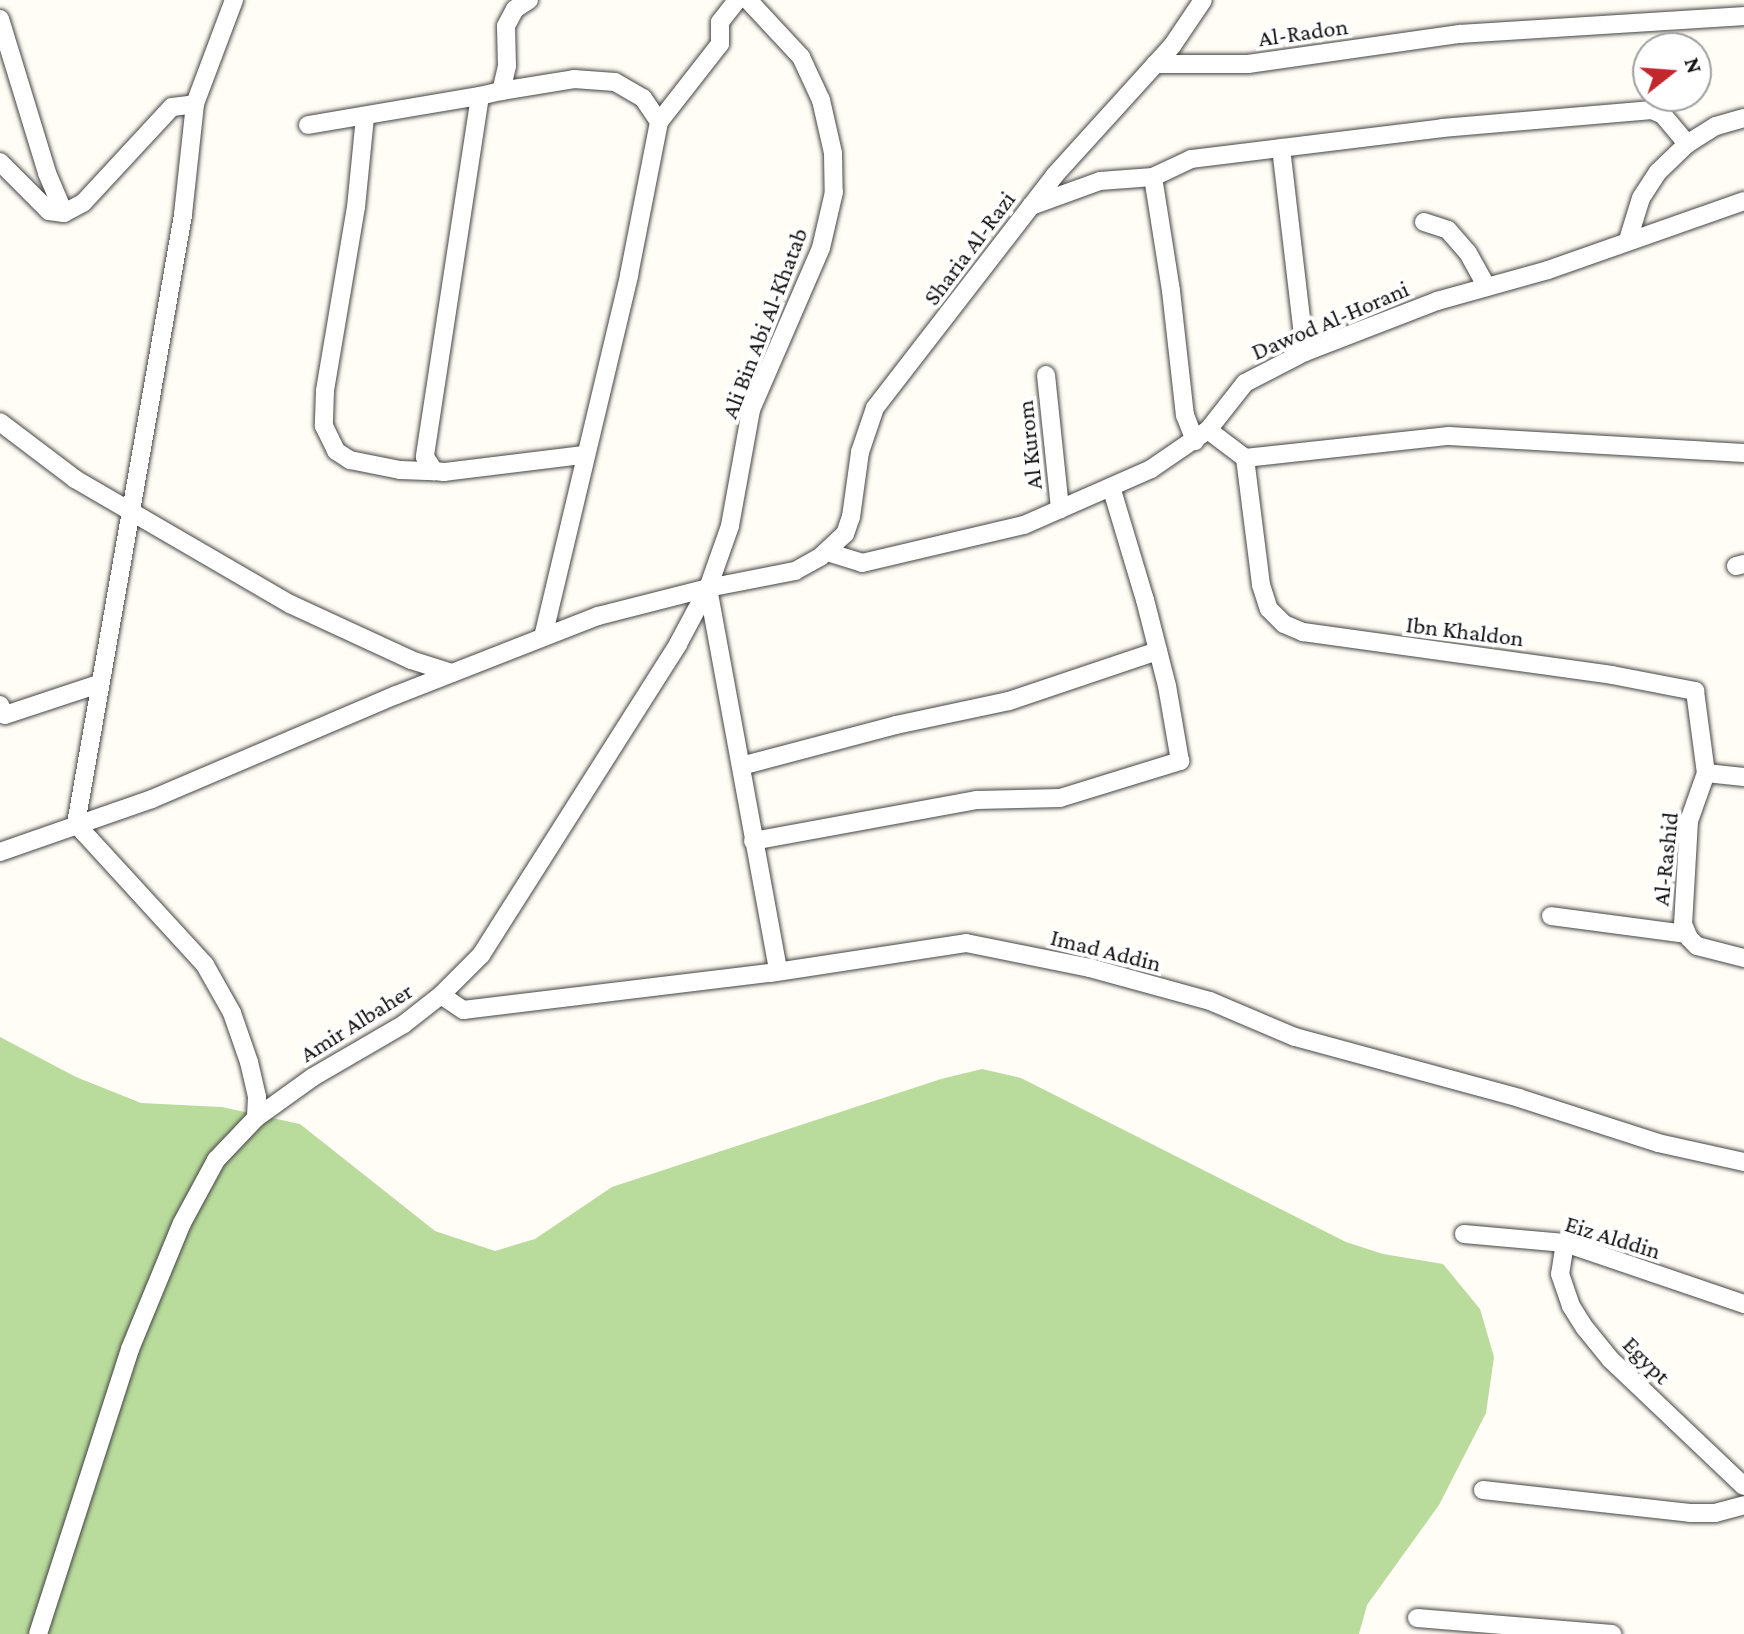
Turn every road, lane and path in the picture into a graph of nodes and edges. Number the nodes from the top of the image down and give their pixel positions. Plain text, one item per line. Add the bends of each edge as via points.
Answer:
1 (234, 0) edge
2 (529, 0) edge
3 (737, 0) edge
4 (748, 0) edge
5 (1203, 0) edge
6 (1744, 16) edge
7 (0, 19) edge
8 (1155, 64) junction
9 (501, 91) junction
10 (480, 96) junction
11 (195, 104) junction
12 (365, 117) junction
13 (1744, 118) edge
14 (659, 122) junction
15 (308, 125) dead end
16 (1687, 144) junction
17 (1281, 148) junction
18 (0, 162) edge
19 (1153, 177) junction
20 (1744, 201) edge
21 (1031, 206) junction
22 (64, 213) junction
23 (1424, 222) dead end
24 (1628, 240) junction
25 (1487, 287) junction
26 (1305, 352) junction
27 (1046, 375) dead end
28 (2, 426) edge
29 (1202, 436) junction
30 (1744, 453) edge
31 (583, 455) junction
32 (1245, 458) junction
33 (434, 471) junction
34 (1111, 487) junction
35 (1060, 509) junction
36 (131, 510) junction
37 (827, 552) junction
38 (708, 588) junction
39 (543, 637) junction
40 (1158, 651) junction
41 (452, 673) junction
42 (99, 684) junction
43 (0, 705) edge
44 (741, 766) junction
45 (1706, 773) junction
46 (1744, 777) edge
47 (76, 824) junction
48 (753, 841) junction
49 (0, 852) edge
50 (1551, 916) dead end
51 (1686, 934) junction
52 (1744, 958) edge
53 (778, 971) junction
54 (441, 995) junction
55 (256, 1118) junction
56 (1744, 1162) edge
57 (1464, 1234) dead end
58 (1565, 1243) junction
59 (1744, 1304) edge
60 (1744, 1486) edge
61 (1483, 1490) dead end
62 (1744, 1505) edge
63 (1417, 1618) dead end
64 (38, 1634) edge
65 (1612, 1634) edge

1 - 11 street
2 - 9 street via 515,9 506,26 507,66
3 - 14 street via 720,22 720,44
4 - 38 street, Ali Bin Abi Al-Khatab via 801,57 821,100 833,153 834,192 804,293 751,410 730,526
5 - 8 street, Sharia Al-Razi
6 - 8 street, Al-Radon via 1460,34 1248,64
7 - 22 street
8 - 21 street, Sharia Al-Razi
9 - 10 street
9 - 14 street via 574,79 615,82 643,98
10 - 12 street
10 - 33 street via 425,452
11 - 22 street via 172,107 83,203
11 - 36 street via 183,215
12 - 15 street
12 - 33 street via 324,426 336,451 350,460
13 - 16 street via 1716,126
14 - 31 street via 629,275
16 - 17 street via 1663,115 1652,110
16 - 24 street via 1649,184
17 - 19 street via 1191,159
17 - 26 street
18 - 22 street via 49,211
19 - 21 street via 1100,181
19 - 29 street via 1185,416
20 - 24 street, Dawod Al-Horani
21 - 37 street, Sharia Al-Razi via 875,408 860,452 849,526
23 - 25 street via 1448,230
24 - 25 street, Dawod Al-Horani
25 - 26 street, Dawod Al-Horani
26 - 29 street, Dawod Al-Horani via 1245,383
27 - 35 street, Al Kurom
28 - 36 street via 75,479
29 - 32 street
29 - 34 street, Dawod Al-Horani
30 - 32 street via 1449,436
31 - 33 street
31 - 39 street
32 - 45 street, Ibn Khaldon via 1261,585 1269,609 1284,624 1303,632 1695,691
34 - 35 street, Dawod Al-Horani
34 - 40 street
35 - 37 street, Dawod Al-Horani via 1024,525 864,562
36 - 41 street via 290,604 411,660
36 - 42 street
37 - 38 street via 786,574
38 - 39 street via 598,616
38 - 44 street
38 - 54 street, Amir Albaher via 481,955
39 - 41 street
40 - 44 street via 1009,701
40 - 48 street via 1180,761 1060,798 977,800
41 - 47 street via 152,799
42 - 43 street via 5,715
42 - 47 street
44 - 48 street
45 - 46 street
45 - 51 street, Al-Rashid via 1689,821
47 - 49 street
47 - 55 street via 205,965 232,1013 249,1062
48 - 53 street
50 - 51 street
51 - 52 street, Al-Rashid via 1701,948
53 - 54 street, Imad Addin via 463,1010
53 - 56 street, Imad Addin via 966,943 982,946 1210,1001 1295,1037 1519,1098 1658,1143
54 - 55 street, Amir Albaher
55 - 64 street, Amir Albaher via 216,1160 182,1223 130,1349
57 - 58 street, Eiz Alddin
58 - 59 street, Eiz Alddin
58 - 60 street, Egypt via 1560,1274 1585,1328 1611,1360
61 - 62 street via 1690,1513
63 - 65 street

